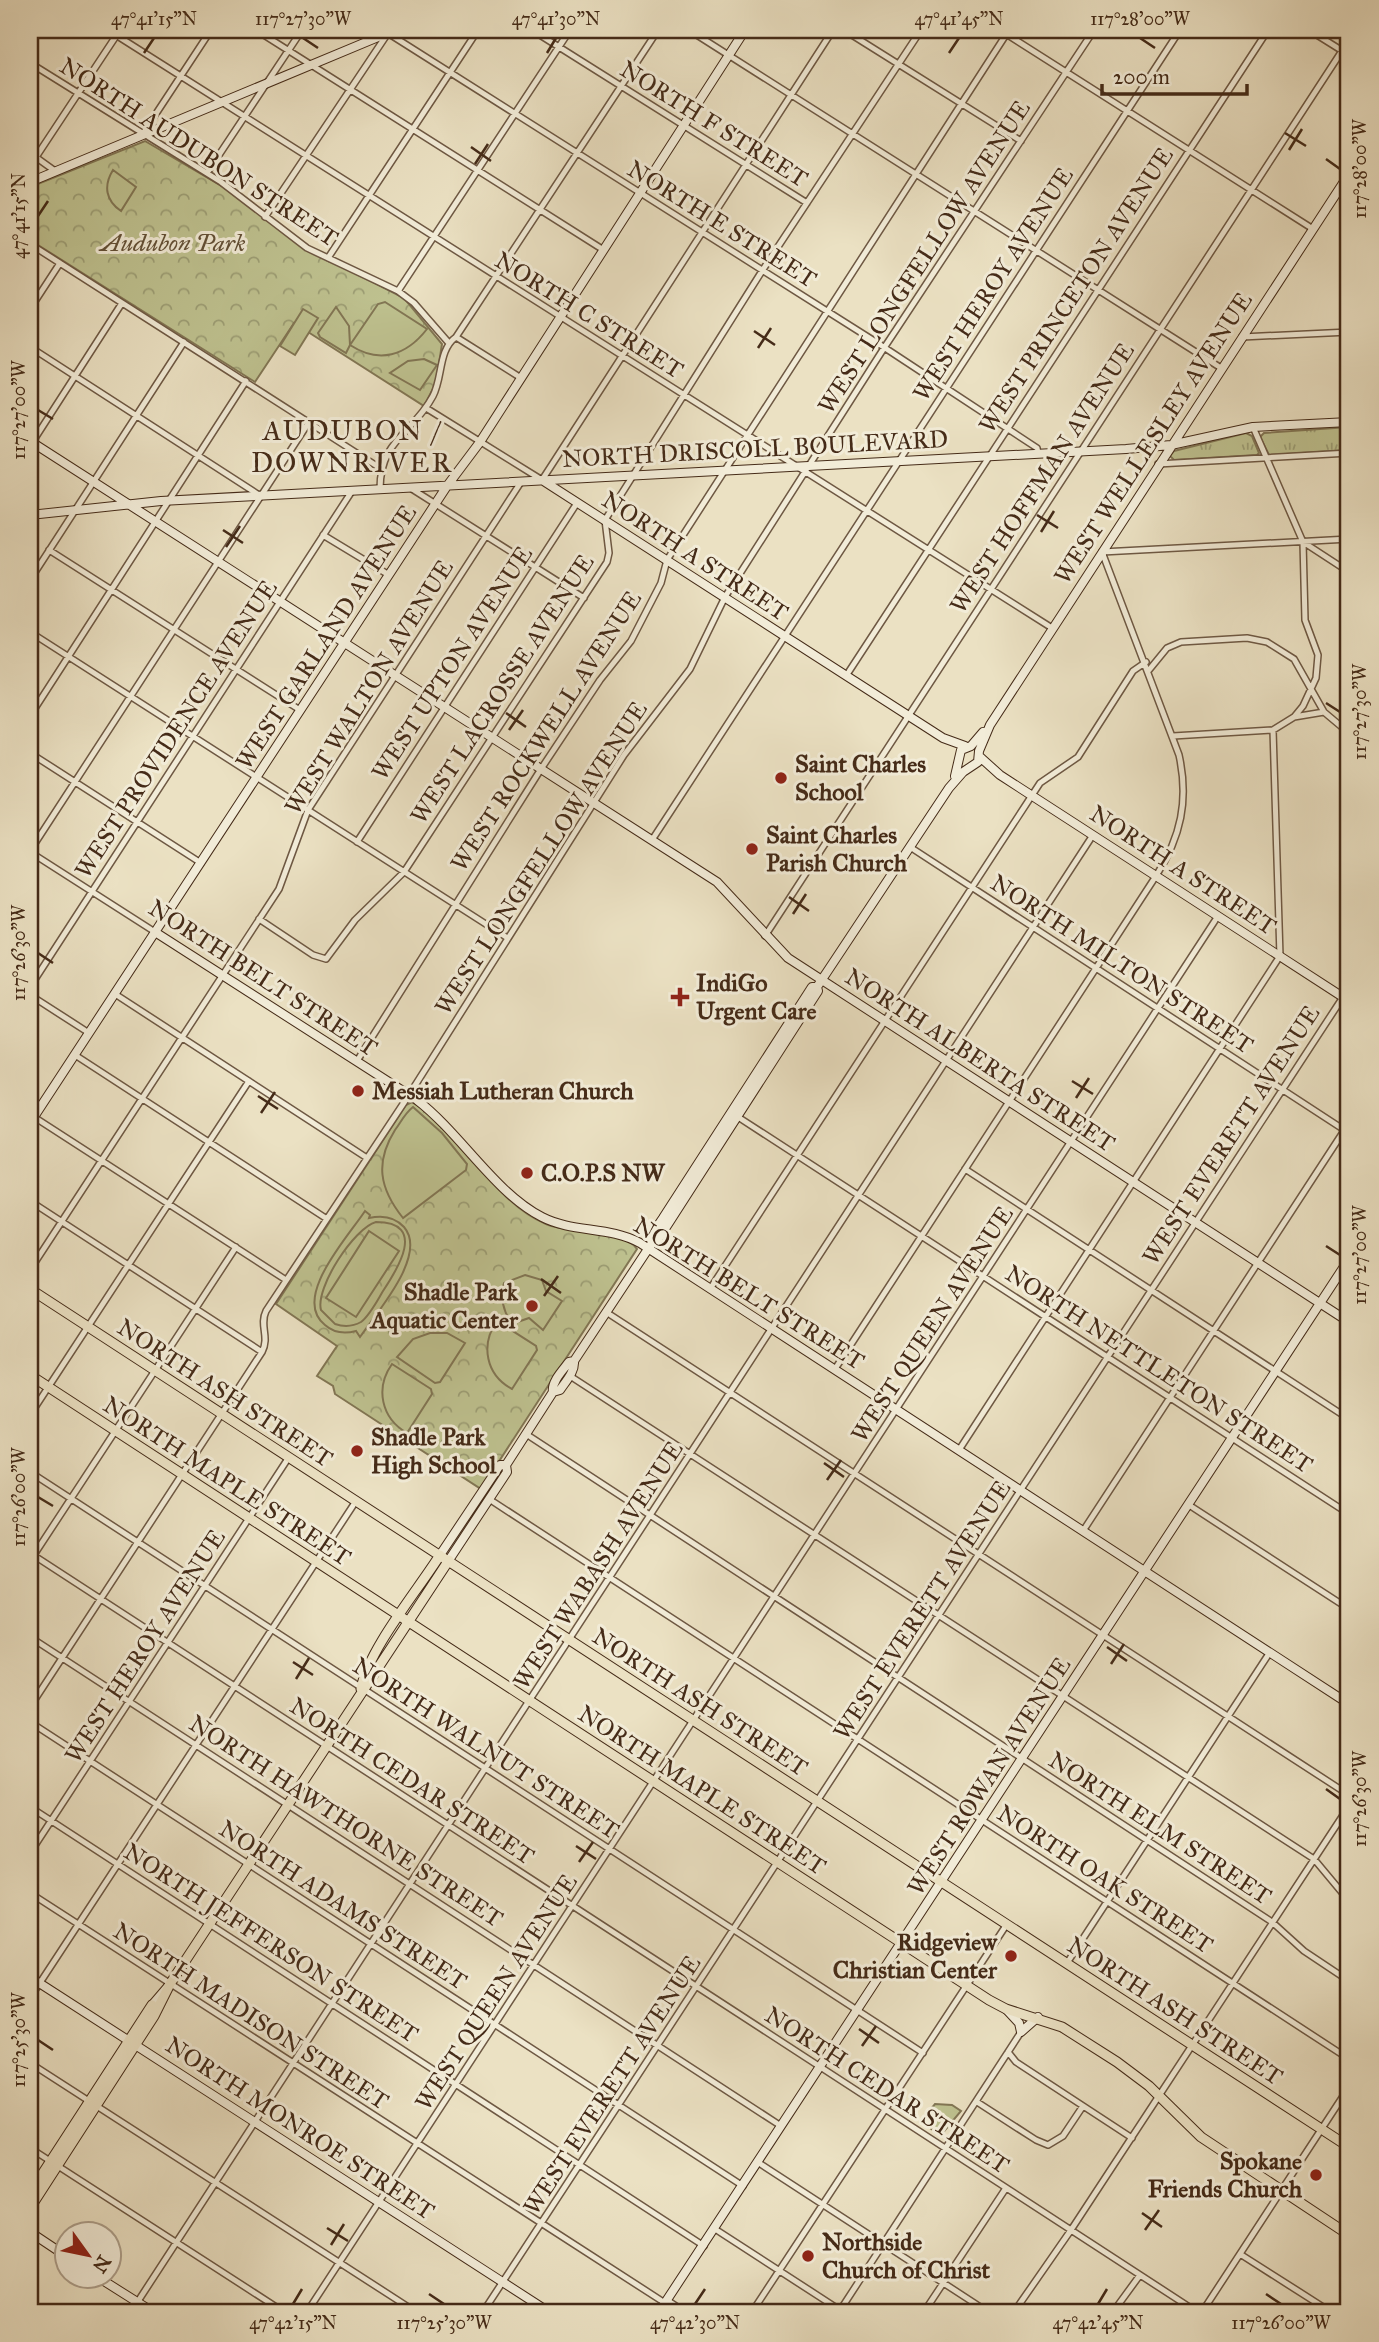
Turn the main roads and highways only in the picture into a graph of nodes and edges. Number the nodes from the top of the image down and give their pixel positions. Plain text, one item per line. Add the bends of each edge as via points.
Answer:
1 (389, 30) edge
2 (745, 30) edge
3 (1349, 174) edge
4 (30, 182) edge
5 (1349, 422) edge
6 (30, 443) edge
7 (1171, 445) junction
8 (542, 480) junction
9 (447, 486) junction
10 (101, 488) junction
11 (165, 501) junction
12 (128, 505) junction
13 (100, 508) junction
14 (30, 516) edge
15 (147, 517) junction
16 (345, 644) junction
17 (990, 725) junction
18 (943, 738) junction
19 (968, 746) junction
20 (979, 754) junction
21 (960, 758) junction
22 (972, 766) junction
23 (996, 772) junction
24 (950, 788) junction
25 (155, 932) junction
26 (820, 983) junction
27 (1346, 999) edge
28 (769, 1069) junction
29 (752, 1080) junction
30 (746, 1104) junction
31 (32, 1120) edge
32 (650, 1246) junction
33 (1349, 1259) edge
34 (30, 1289) edge
35 (1320, 1303) junction
36 (1349, 1322) edge
37 (574, 1361) junction
38 (30, 1376) edge
39 (553, 1392) junction
40 (503, 1465) junction
41 (444, 1558) junction
42 (1145, 1572) junction
43 (404, 1619) junction
44 (1349, 1704) edge
45 (942, 1882) junction
46 (903, 1944) junction
47 (30, 1977) edge
48 (170, 1984) junction
49 (152, 2005) joint
50 (1006, 2009) junction
51 (1038, 2017) junction
52 (132, 2043) junction
53 (1349, 2147) edge
54 (54, 2163) junction
55 (30, 2193) edge
56 (30, 2208) edge
57 (30, 2232) edge
58 (1349, 2235) edge
59 (52, 2247) edge
60 (119, 2290) edge
61 (153, 2312) edge
62 (549, 2312) edge
63 (659, 2312) edge

1 - 4 main road
2 - 9 main road, WEST GARLAND AVENUE via 480,442
3 - 7 main road, WEST WELLESLEY AVENUE
5 - 7 main road, NORTH DRISCOLL BOULEVARD via 1252,427
6 - 10 main road, NORTH ALBERTA STREET
7 - 8 main road, NORTH DRISCOLL BOULEVARD
7 - 17 main road, WEST WELLESLEY AVENUE
8 - 9 main road, NORTH DRISCOLL BOULEVARD
8 - 18 main road, NORTH A STREET
9 - 11 main road, NORTH DRISCOLL BOULEVARD
9 - 16 main road, WEST GARLAND AVENUE
10 - 11 main road, NORTH DRISCOLL BOULEVARD via 133,500
10 - 12 main road, NORTH ALBERTA STREET
11 - 12 main road, NORTH DRISCOLL BOULEVARD
12 - 13 main road, NORTH DRISCOLL BOULEVARD
12 - 15 main road, NORTH ALBERTA STREET
13 - 14 main road, NORTH DRISCOLL BOULEVARD
13 - 15 main road, NORTH ALBERTA STREET
15 - 16 main road, NORTH ALBERTA STREET
16 - 25 main road, WEST GARLAND AVENUE
16 - 26 main road, NORTH ALBERTA STREET via 727,890 765,936
17 - 19 main road, WEST WELLESLEY AVENUE
17 - 20 main road, WEST WELLESLEY AVENUE
18 - 19 main road, NORTH A STREET
18 - 21 main road, NORTH A STREET
19 - 20 main road, NORTH A STREET
19 - 21 main road, WEST WELLESLEY AVENUE
20 - 22 main road, WEST WELLESLEY AVENUE
20 - 23 main road, NORTH A STREET
21 - 22 main road, NORTH A STREET
21 - 24 main road
22 - 23 main road, NORTH A STREET
22 - 24 main road
23 - 27 main road, NORTH A STREET
24 - 26 main road
25 - 31 main road, WEST GARLAND AVENUE
25 - 32 main road, NORTH BELT STREET via 440,1118 507,1191 540,1216 618,1233
26 - 28 main road
26 - 29 main road via 812,987
26 - 35 main road, NORTH ALBERTA STREET
28 - 29 main road
28 - 30 main road
29 - 30 main road
29 - 32 main road via 650,1237
30 - 32 main road
32 - 37 main road
32 - 42 main road, NORTH BELT STREET
33 - 35 main road, WEST ROWAN AVENUE
34 - 41 main road, NORTH ASH STREET
35 - 36 main road, NORTH ALBERTA STREET
35 - 42 main road, WEST ROWAN AVENUE
37 - 39 main road via 559,1375
37 - 39 main road via 570,1376
38 - 43 main road, NORTH MAPLE STREET
39 - 40 main road
40 - 41 main road
40 - 41 main road via 507,1472
41 - 43 main road
41 - 45 main road, NORTH ASH STREET
42 - 44 main road, NORTH BELT STREET
42 - 45 main road, WEST ROWAN AVENUE
43 - 46 main road, NORTH MAPLE STREET
43 - 48 main road
45 - 46 main road, WEST ROWAN AVENUE
45 - 53 main road, NORTH ASH STREET
46 - 50 main road, NORTH MAPLE STREET
46 - 63 main road, WEST ROWAN AVENUE
47 - 52 main road, NORTH MONROE STREET
48 - 49 main road
48 - 52 main road
49 - 52 main road
50 - 51 main road, NORTH MAPLE STREET
50 - 51 main road via 1021,2032
51 - 58 main road, NORTH MAPLE STREET via 1062,2027 1140,2078 1190,2129
52 - 54 main road
52 - 62 main road, NORTH MONROE STREET
54 - 55 main road
54 - 56 main road
57 - 59 main road
60 - 61 main road

